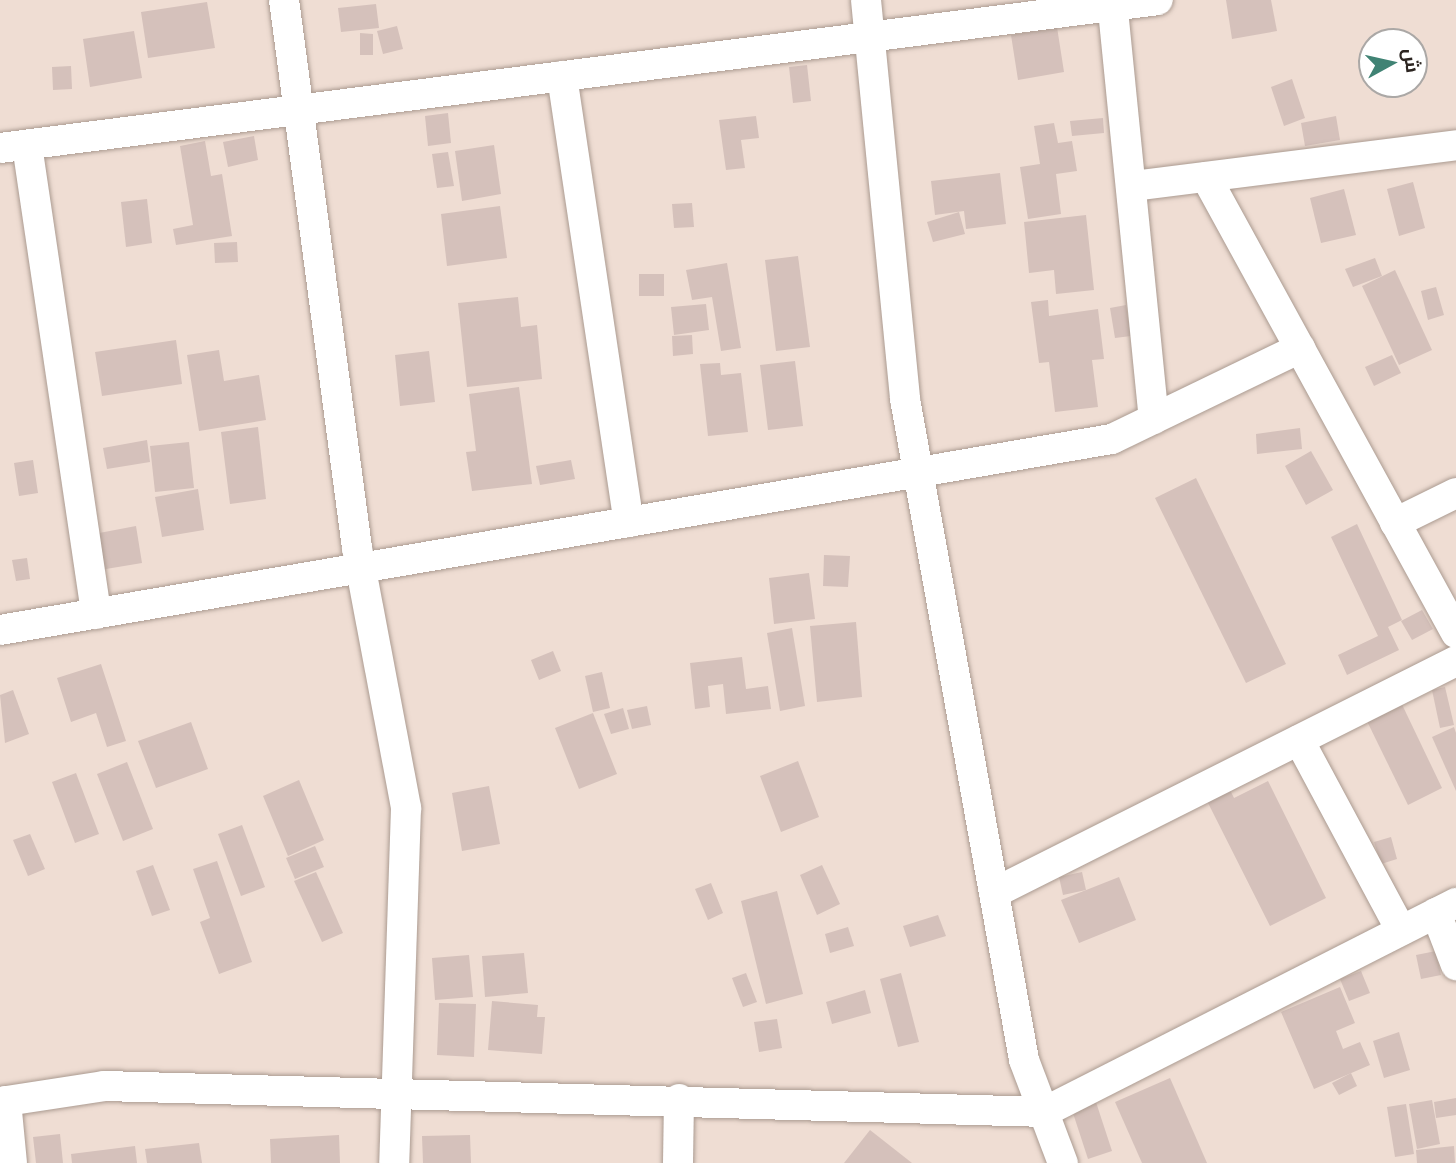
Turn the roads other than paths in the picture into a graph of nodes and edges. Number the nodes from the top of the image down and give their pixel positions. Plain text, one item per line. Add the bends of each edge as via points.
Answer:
1 (284, 0) edge
2 (866, 0) edge
3 (1158, 0) edge
4 (1112, 3) edge
5 (870, 37) junction
6 (562, 76) junction
7 (298, 110) junction
8 (1456, 145) edge
9 (14, 146) edge
10 (1206, 177) junction
11 (1133, 186) junction
12 (1300, 348) junction
13 (1154, 419) junction
14 (918, 472) junction
15 (1456, 493) edge
16 (629, 522) junction
17 (1395, 523) junction
18 (360, 568) junction
19 (96, 614) junction
20 (0, 630) edge
21 (1456, 633) edge
22 (1456, 661) edge
23 (1299, 740) junction
24 (994, 893) junction
25 (1446, 908) edge
26 (1401, 930) junction
27 (1456, 965) edge
28 (396, 1090) junction
29 (680, 1099) junction
30 (3, 1101) edge
31 (1044, 1112) junction
32 (12, 1163) edge
33 (394, 1163) edge
34 (678, 1163) edge
35 (1063, 1163) edge

1 - 7 street
2 - 5 street
3 - 4 street
4 - 5 street
4 - 11 street
5 - 6 street
5 - 14 street
6 - 7 street
6 - 16 street
7 - 9 street
7 - 18 street
8 - 10 street
9 - 19 street
10 - 11 street
10 - 12 street
11 - 13 street
12 - 13 street
12 - 17 street
13 - 14 street via 1112,439
14 - 16 street
14 - 24 street
15 - 17 street
16 - 18 street
17 - 21 street
18 - 19 street
18 - 28 street via 406,808
19 - 20 street
22 - 23 street
23 - 24 street
23 - 26 street
24 - 31 street via 1024,1060
25 - 26 street
25 - 27 street
26 - 31 street
28 - 29 street
28 - 30 street via 104,1086
28 - 33 street
29 - 31 street
29 - 34 street
30 - 32 street
31 - 35 street

